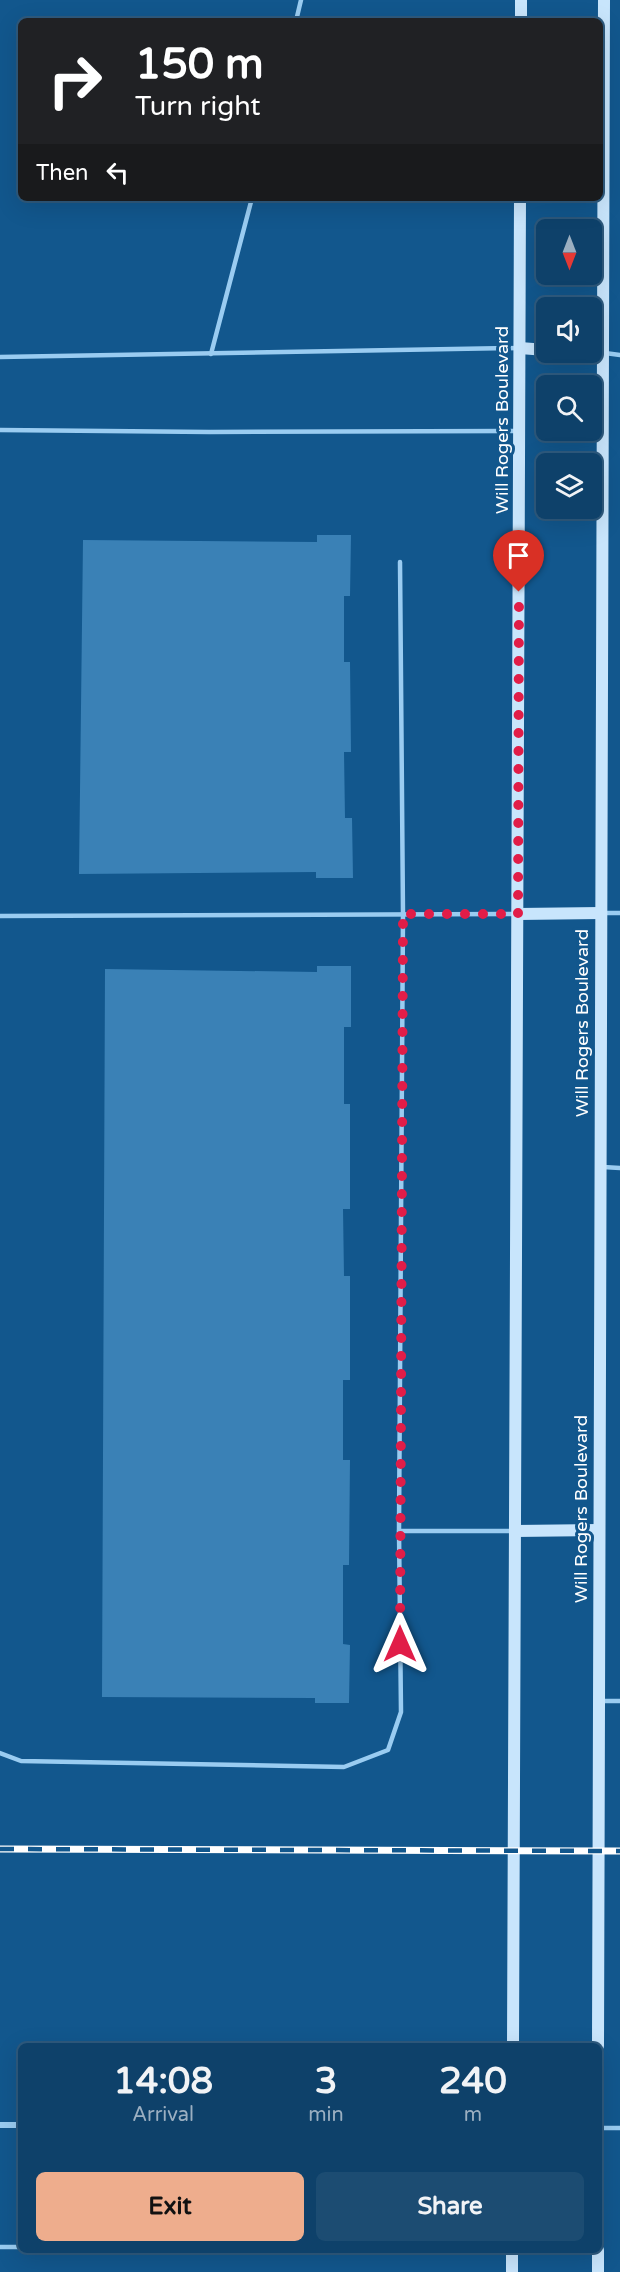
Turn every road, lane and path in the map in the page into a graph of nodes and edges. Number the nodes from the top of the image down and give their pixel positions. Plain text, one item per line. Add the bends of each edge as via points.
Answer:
1 (301, 0) edge
2 (521, 0) edge
3 (604, 0) edge
4 (297, 18) edge
5 (521, 18) edge
6 (603, 50) edge
7 (251, 201) edge
8 (520, 201) edge
9 (600, 201) edge
10 (598, 297) edge
11 (520, 348) junction
12 (536, 349) edge
13 (602, 353) edge
14 (211, 354) junction
15 (620, 355) edge
16 (0, 357) edge
17 (597, 363) edge
18 (0, 430) edge
19 (520, 431) junction
20 (400, 562) dead end
21 (601, 913) junction
22 (620, 913) edge
23 (403, 914) junction
24 (518, 914) junction
25 (0, 916) edge
26 (600, 1167) junction
27 (620, 1168) edge
28 (515, 1530) junction
29 (599, 1530) junction
30 (399, 1531) junction
31 (598, 1701) junction
32 (620, 1701) edge
33 (0, 1753) edge
34 (513, 2043) edge
35 (598, 2043) edge
36 (0, 2125) edge
37 (18, 2125) edge
38 (602, 2128) edge
39 (620, 2128) edge
40 (0, 2247) edge
41 (18, 2247) edge
42 (512, 2253) edge
43 (598, 2253) edge
44 (512, 2272) edge
45 (598, 2272) edge

1 - 4 lane
2 - 5 main road
3 - 6 main road, Will Rogers Boulevard
7 - 14 lane
8 - 11 main road, Will Rogers Boulevard
9 - 10 main road, Will Rogers Boulevard
11 - 12 main road
11 - 14 lane
11 - 19 main road, Will Rogers Boulevard
13 - 15 lane
14 - 16 lane
17 - 21 main road, Will Rogers Boulevard
18 - 19 lane
19 - 24 main road, Will Rogers Boulevard
20 - 23 lane
21 - 22 lane
21 - 24 main road
21 - 26 main road, Will Rogers Boulevard
23 - 24 lane
23 - 25 lane
23 - 30 lane
24 - 28 main road, Will Rogers Boulevard
26 - 27 lane
26 - 29 main road, Will Rogers Boulevard
28 - 29 main road
28 - 30 lane
28 - 34 main road, Will Rogers Boulevard
29 - 31 main road, Will Rogers Boulevard
30 - 33 lane via 401,1712 388,1750 344,1767 21,1761
31 - 32 lane
31 - 35 main road, Will Rogers Boulevard
36 - 37 street
38 - 39 lane
40 - 41 lane
42 - 44 main road
43 - 45 main road

